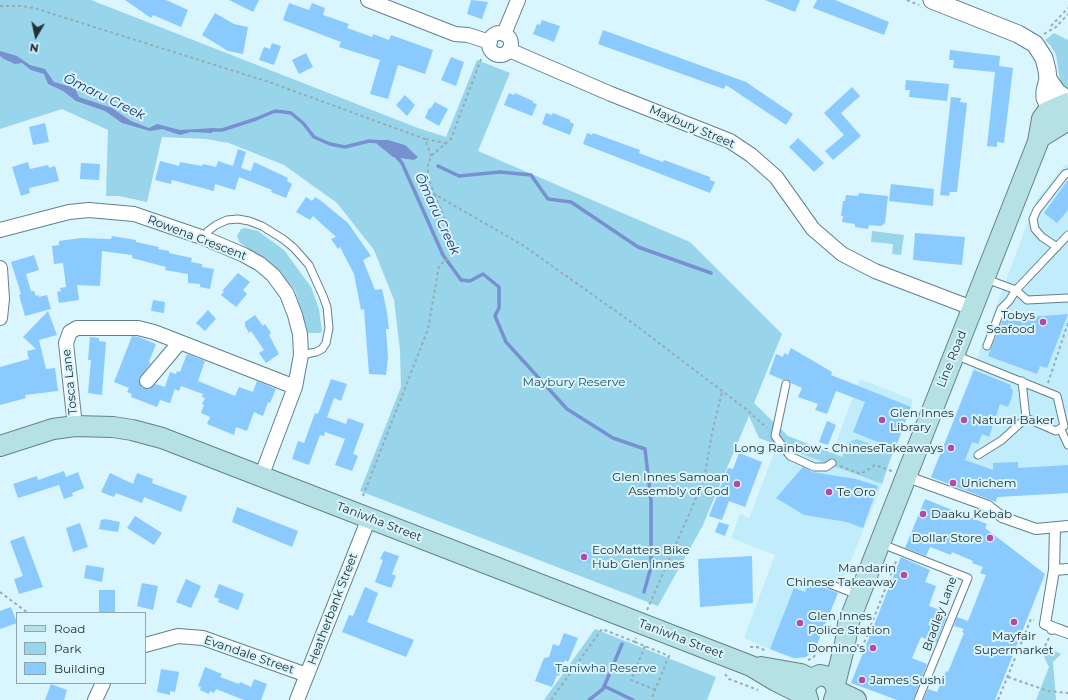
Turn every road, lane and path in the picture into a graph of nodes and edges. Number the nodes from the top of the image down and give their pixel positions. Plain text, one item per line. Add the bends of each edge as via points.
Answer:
1 (368, 0) edge
2 (518, 0) edge
3 (932, 0) edge
4 (0, 6) edge
5 (1068, 8) edge
6 (1068, 14) edge
7 (1051, 26) dead end
8 (504, 34) junction
9 (1042, 37) dead end
10 (490, 42) junction
11 (509, 50) junction
12 (480, 59) dead end
13 (1064, 107) edge
14 (1068, 120) edge
15 (1039, 138) junction
16 (425, 139) junction
17 (446, 143) junction
18 (431, 156) junction
19 (1068, 173) edge
20 (434, 194) junction
21 (2, 227) edge
22 (1068, 235) edge
23 (204, 238) junction
24 (1057, 247) junction
25 (0, 268) edge
26 (984, 278) junction
27 (1016, 290) junction
28 (1068, 298) edge
29 (972, 308) junction
30 (0, 318) edge
31 (1068, 323) edge
32 (180, 342) junction
33 (987, 346) dead end
34 (302, 354) junction
35 (954, 354) junction
36 (147, 381) dead end
37 (1022, 381) junction
38 (786, 384) dead end
39 (295, 387) junction
40 (1045, 391) junction
41 (722, 392) junction
42 (1026, 418) junction
43 (75, 426) junction
44 (1061, 430) junction
45 (774, 436) junction
46 (1068, 445) edge
47 (0, 446) edge
48 (978, 456) dead end
49 (832, 463) dead end
50 (875, 465) dead end
51 (895, 472) dead end
52 (262, 477) junction
53 (916, 480) dead end
54 (364, 496) dead end
55 (369, 518) junction
56 (1068, 526) edge
57 (1055, 528) junction
58 (880, 543) junction
59 (898, 556) dead end
60 (1068, 569) edge
61 (1054, 570) junction
62 (827, 583) dead end
63 (0, 592) edge
64 (859, 595) junction
65 (27, 612) edge
66 (646, 612) dead end
67 (1050, 627) junction
68 (1068, 633) edge
69 (637, 635) dead end
70 (635, 642) junction
71 (146, 645) edge
72 (645, 646) junction
73 (826, 651) dead end
74 (860, 653) dead end
75 (307, 675) junction
76 (1008, 677) junction
77 (729, 679) dead end
78 (103, 684) edge
79 (819, 686) edge
80 (656, 690) junction
81 (764, 692) dead end
82 (1068, 694) edge
83 (95, 700) edge
84 (297, 700) edge
85 (551, 700) edge
86 (652, 700) edge
87 (856, 700) edge
88 (918, 700) edge
89 (998, 700) edge

1 - 10 street via 455,34
2 - 8 street
3 - 13 street via 1035,44 1044,58 1048,79 1044,94
4 - 16 path via 34,8 153,45 270,82
5 - 7 path
6 - 9 path
8 - 10 street via 495,35
8 - 11 street via 510,41
10 - 11 street via 491,49 496,54 503,55
11 - 29 street, Maybury Street via 730,141 751,154 776,177 812,229 842,254 875,271
12 - 17 path via 451,139
13 - 15 main road, Line Road via 1042,119
14 - 15 main road
15 - 26 main road, Line Road
16 - 17 path
16 - 18 path
17 - 18 path
18 - 20 path via 428,176
19 - 24 lane via 1037,210 1033,219 1042,237
20 - 41 path via 524,246 634,324
20 - 54 path via 457,250 439,266 428,330
21 - 23 street, Rowena Crescent via 69,212 111,210 156,220
22 - 24 lane
23 - 34 street, Rowena Crescent via 244,255 273,275 287,294 295,315
23 - 34 lane via 208,231 227,220 249,221 283,239 309,265 323,296 328,328 326,343 322,349
24 - 27 lane
25 - 30 street
26 - 27 lane
26 - 29 main road, Line Road
27 - 28 lane via 1027,300
27 - 33 lane via 1001,309
29 - 35 main road, Line Road
31 - 40 path
32 - 36 street
32 - 39 street, Tosca Lane
32 - 43 street, Tosca Lane via 138,328 73,330 66,339 66,349
34 - 39 street, Rowena Crescent
35 - 37 lane
35 - 58 main road, Line Road
37 - 40 lane
37 - 42 lane
38 - 45 lane
39 - 52 street, Rowena Crescent
40 - 44 lane via 1057,396 1064,426
41 - 45 path via 747,410
41 - 66 path via 704,480
42 - 44 lane via 1049,429
42 - 48 lane via 1002,440
43 - 47 main road, Taniwha Street via 53,429
43 - 52 main road, Taniwha Street via 94,425 132,430 162,438
44 - 46 lane
45 - 49 lane via 790,456 814,466 826,467
50 - 51 path
52 - 55 main road, Taniwha Street
53 - 57 street via 988,506 1002,517 1036,529
55 - 75 street, Heatherbank Street
55 - 79 main road, Taniwha Street via 751,666
56 - 57 street
57 - 61 street
58 - 64 main road, Line Road
58 - 88 lane, Bradley Lane via 968,578
59 - 74 path
60 - 61 street
61 - 67 street
62 - 64 lane
63 - 65 path
64 - 79 main road, Line Road via 848,624 845,644
67 - 68 street
67 - 76 path via 1031,619
69 - 70 path
70 - 72 path
70 - 85 path via 602,630
71 - 75 street, Evandale Street via 178,636 203,638
72 - 80 path via 669,656
72 - 80 path via 631,680
73 - 79 path via 819,649 813,658
75 - 84 street, Heatherbank Street
76 - 82 path via 1048,691
76 - 89 path
77 - 81 path
78 - 83 street
79 - 87 main road, Taniwha Street
80 - 86 path

